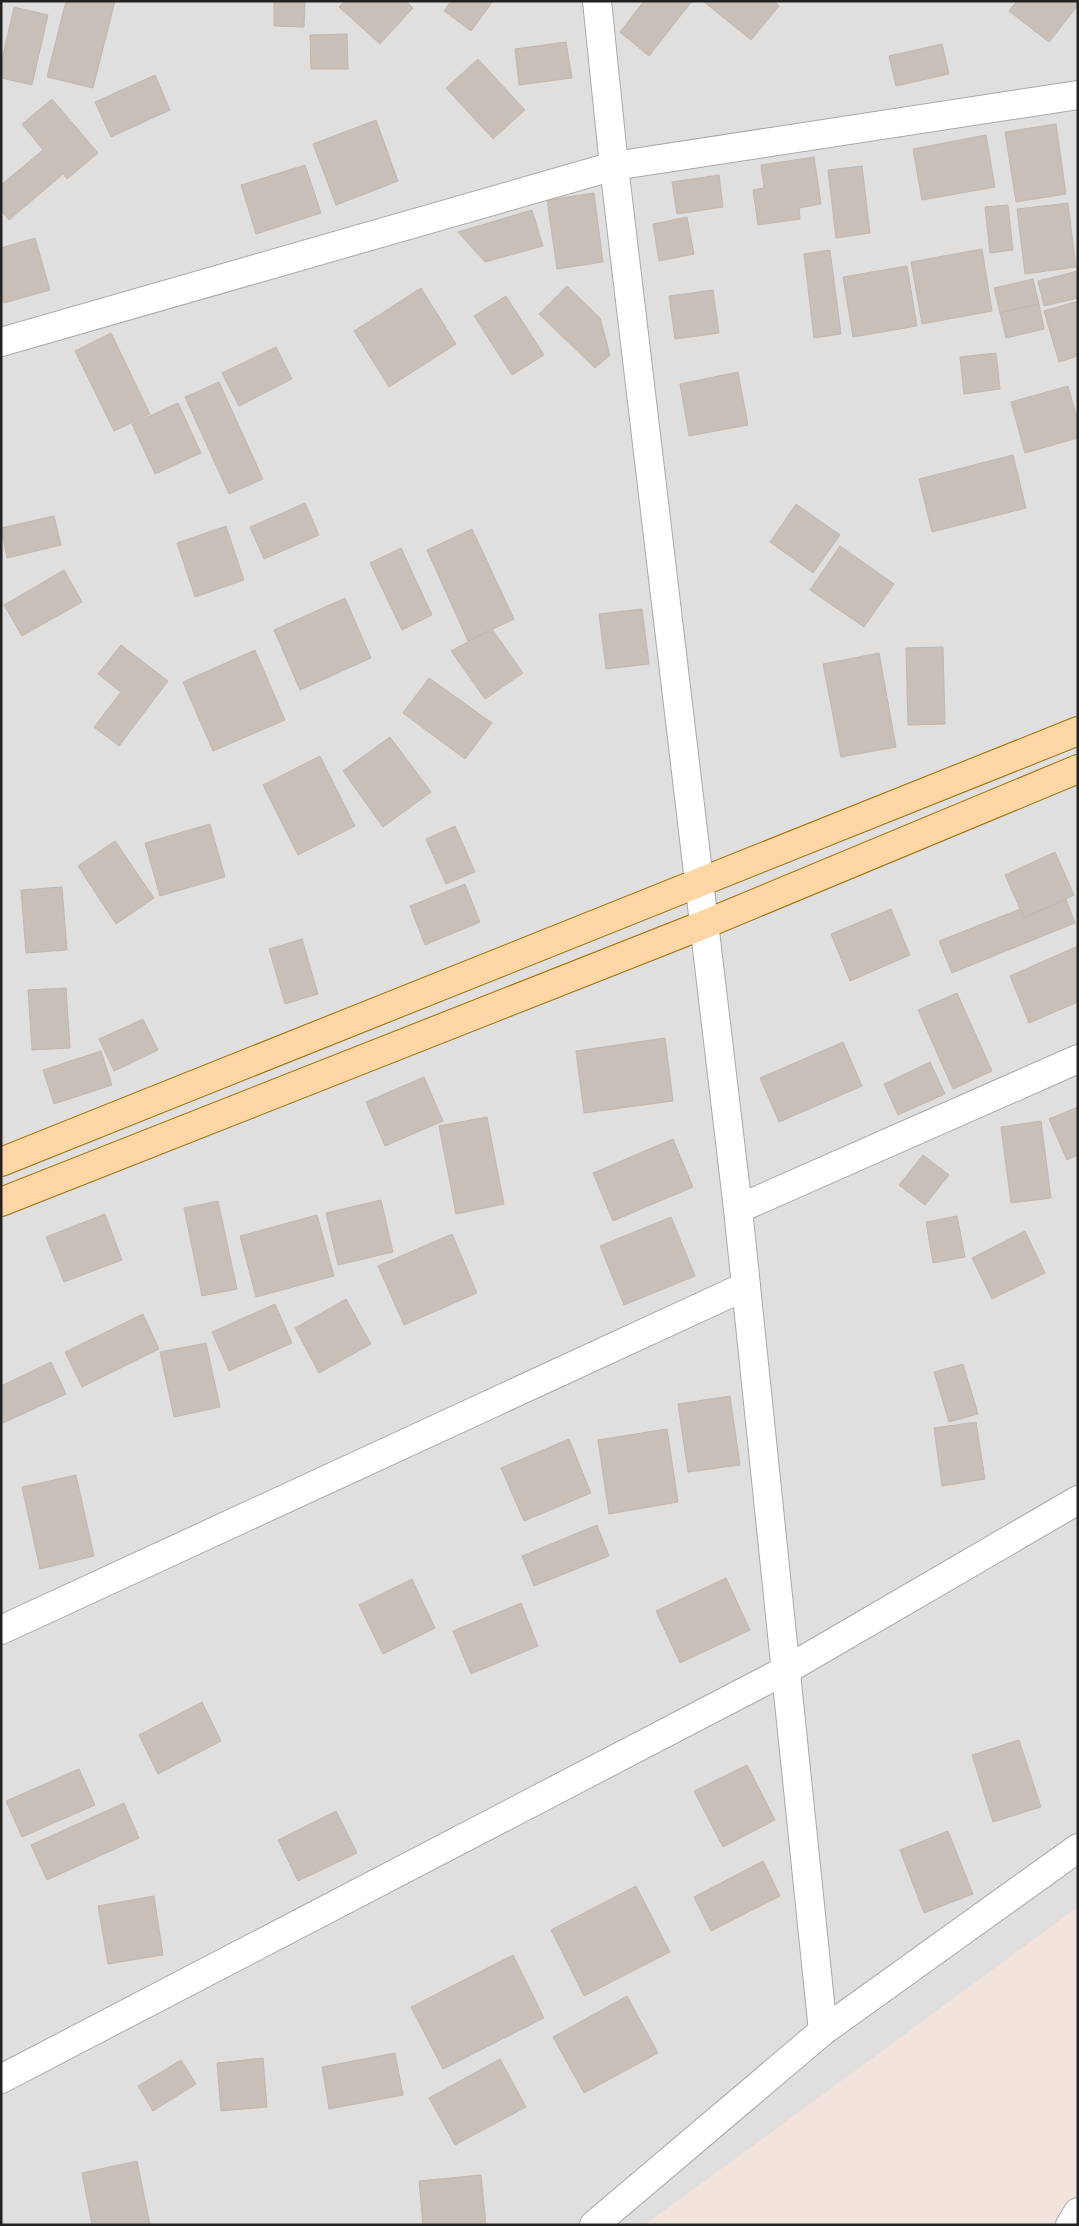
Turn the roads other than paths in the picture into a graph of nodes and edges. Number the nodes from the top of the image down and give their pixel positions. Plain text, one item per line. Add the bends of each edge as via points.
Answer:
1 (597, 1) edge
2 (1078, 95) edge
3 (614, 166) junction
4 (1, 342) edge
5 (1078, 731) edge
6 (1078, 769) edge
7 (698, 883) junction
8 (703, 926) junction
9 (1078, 1059) edge
10 (1, 1162) edge
11 (1, 1202) edge
12 (738, 1209) junction
13 (746, 1286) junction
14 (1078, 1500) edge
15 (1, 1630) edge
16 (786, 1670) junction
17 (1078, 1848) edge
18 (823, 2031) junction
19 (1, 2079) edge
20 (1078, 2212) edge
21 (594, 2225) edge
22 (1070, 2225) edge

1 - 3 street
2 - 3 street
3 - 4 street
3 - 7 street
5 - 7 main road
6 - 8 main road
7 - 8 street
7 - 10 main road
8 - 11 main road
8 - 12 street
9 - 12 street
12 - 13 street
13 - 15 street
13 - 16 street
14 - 16 street
16 - 18 street
16 - 19 street
17 - 18 street
18 - 21 street
20 - 22 street

